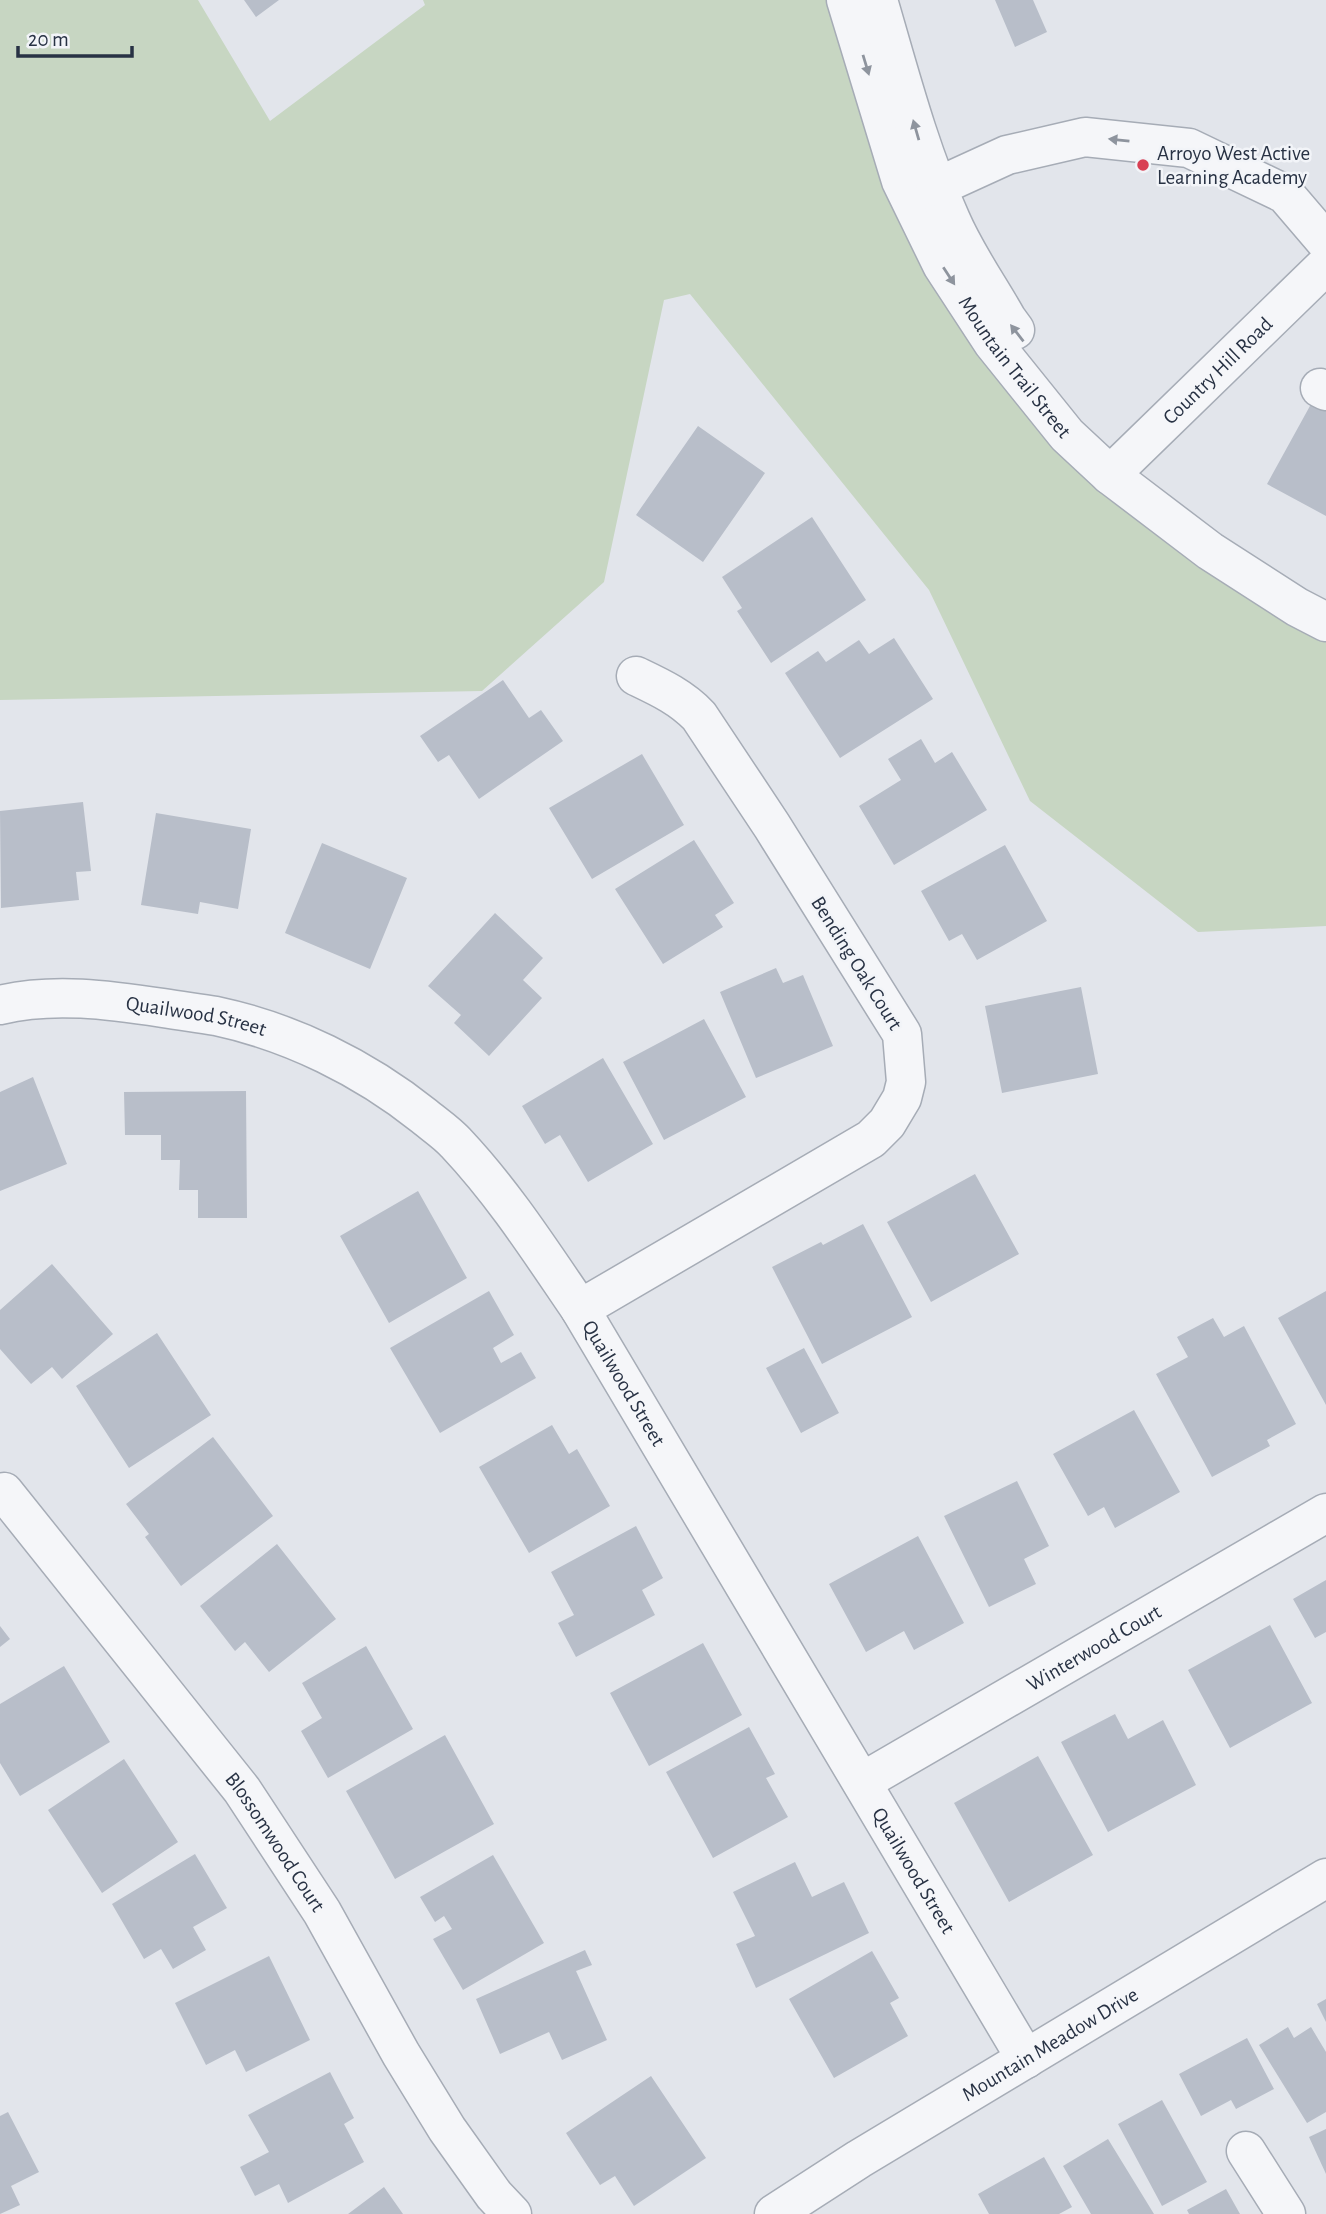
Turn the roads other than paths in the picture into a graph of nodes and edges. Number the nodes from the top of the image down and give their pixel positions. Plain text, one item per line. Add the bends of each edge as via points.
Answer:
1 (846, 0) edge
2 (878, 0) edge
3 (937, 187) junction
4 (1326, 242) edge
5 (1326, 265) edge
6 (1118, 467) junction
7 (1326, 597) edge
8 (1326, 622) edge
9 (636, 676) dead end
10 (0, 1005) edge
11 (580, 1309) junction
12 (4, 1492) dead end
13 (1326, 1514) edge
14 (862, 1782) junction
15 (1326, 1878) edge
16 (1026, 2059) junction
17 (1246, 2151) dead end
18 (512, 2214) edge
19 (774, 2214) edge
20 (1286, 2214) edge

1 -> 6 street, Mountain Trail Street via 901,181 942,265 993,343 1059,425
3 -> 2 street, Mountain Trail Street via 920,146
4 -> 3 street via 1285,194 1189,148 1085,137 1007,155
6 -> 3 street, Mountain Trail Street via 1007,319
5 - 6 street, Country Hill Road
6 - 7 street, Mountain Trail Street via 1277,573
6 - 8 street, Mountain Trail Street via 1210,551
9 - 11 street, Bending Oak Court via 666,690 699,716 902,1034 906,1082 887,1123 871,1139
10 - 11 street, Quailwood Street via 81,999 216,1016 291,1038 365,1075 455,1141 509,1204
11 - 14 street, Quailwood Street
12 - 18 street, Blossomwood Court via 242,1790 322,1912 447,2129
13 - 14 street, Winterwood Court
14 - 16 street, Quailwood Street
15 - 16 street, Mountain Meadow Drive
16 - 19 street, Mountain Meadow Drive
17 - 20 street

